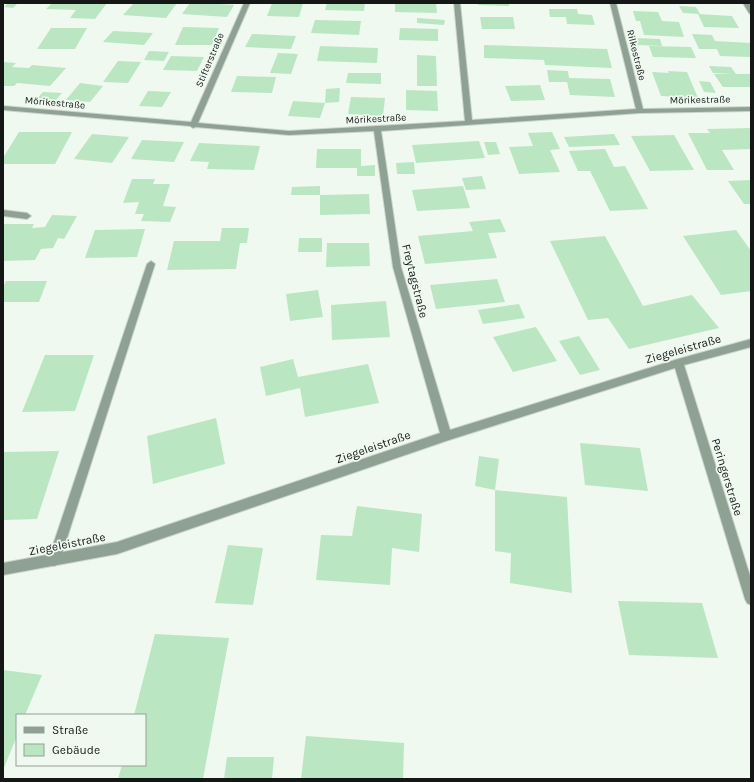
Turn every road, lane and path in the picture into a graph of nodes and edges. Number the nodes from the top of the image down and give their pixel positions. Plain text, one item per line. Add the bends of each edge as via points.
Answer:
1 (247, 3) edge
2 (457, 3) edge
3 (613, 3) edge
4 (746, 3) edge
5 (751, 12) edge
6 (3, 108) edge
7 (751, 109) edge
8 (640, 111) junction
9 (469, 123) junction
10 (193, 126) junction
11 (377, 129) junction
12 (3, 214) edge
13 (27, 216) dead end
14 (151, 264) dead end
15 (751, 343) edge
16 (678, 363) junction
17 (446, 436) junction
18 (54, 560) junction
19 (3, 569) edge
20 (751, 599) edge

1 - 10 street, Stifterstraße
2 - 9 street
3 - 8 street, Rilkestraße
4 - 5 street
6 - 10 street, Mörikestraße
7 - 8 street, Mörikestraße
8 - 9 street, Mörikestraße
9 - 11 street, Mörikestraße
10 - 11 street, Mörikestraße via 289,133
11 - 17 street, Freytagstraße via 397,267
12 - 13 street
14 - 18 street
15 - 16 street, Ziegeleistraße
16 - 17 street, Ziegeleistraße
16 - 20 street, Peringerstraße
17 - 18 street, Ziegeleistraße via 117,548
18 - 19 street, Ziegeleistraße

